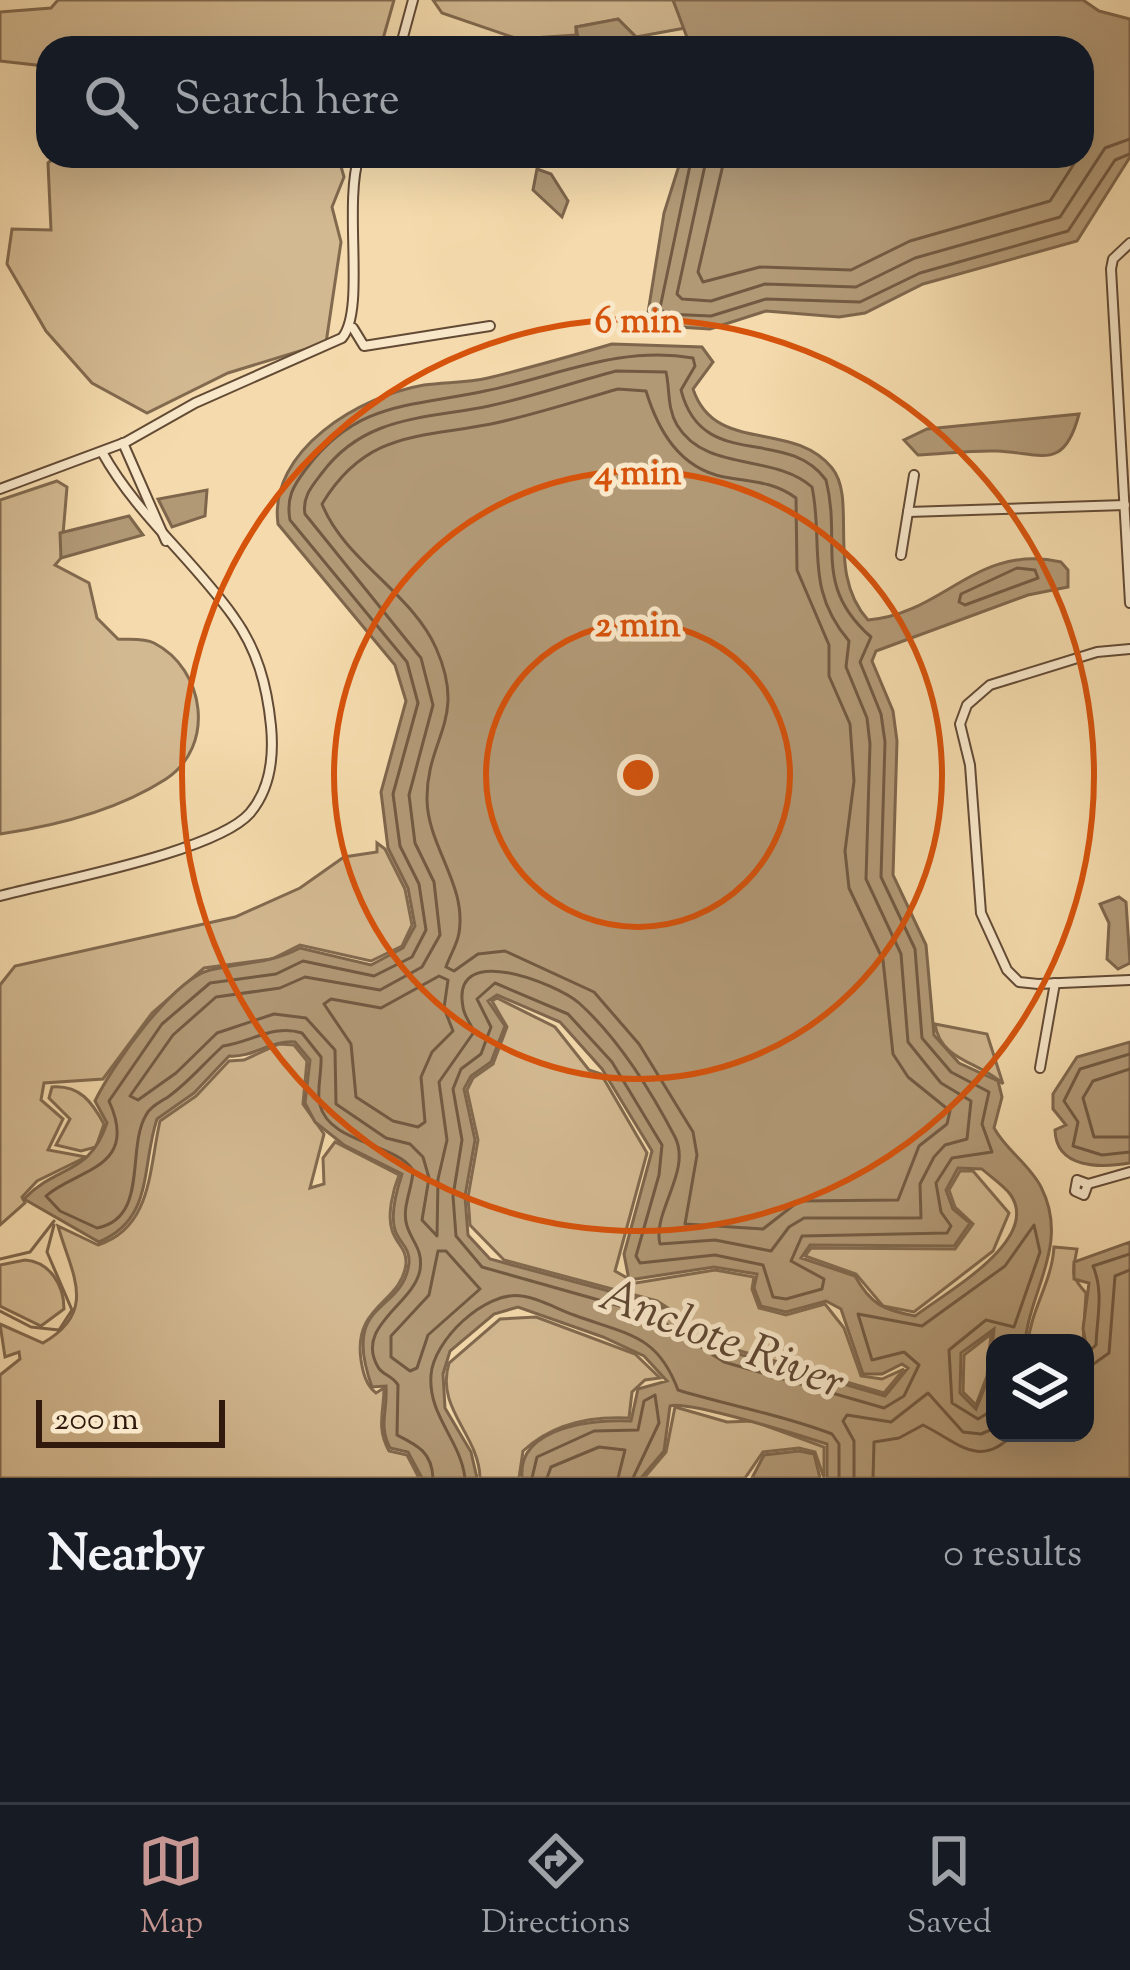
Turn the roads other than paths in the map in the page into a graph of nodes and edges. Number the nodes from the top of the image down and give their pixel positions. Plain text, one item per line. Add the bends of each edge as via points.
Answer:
1 (413, 0) edge
2 (403, 36) edge
3 (357, 168) edge
4 (1130, 243) edge
5 (352, 326) junction
6 (490, 326) dead end
7 (123, 443) junction
8 (102, 452) junction
9 (914, 475) dead end
10 (0, 489) edge
11 (1125, 505) junction
12 (908, 512) junction
13 (166, 542) junction
14 (901, 555) dead end
15 (1130, 603) edge
16 (1130, 649) edge
17 (0, 896) edge
18 (1130, 980) edge
19 (1055, 982) junction
20 (1040, 1067) dead end
21 (1130, 1172) edge
22 (1088, 1184) dead end

1 - 2 street
3 - 5 street
4 - 11 street via 1111,269
5 - 6 street via 364,346
5 - 7 street via 331,346
7 - 8 street
7 - 13 street
8 - 10 street
8 - 13 street
9 - 12 street
11 - 12 street
11 - 15 street
12 - 14 street
13 - 17 street via 254,651 268,690 273,746 264,789 250,813 206,841
16 - 19 street via 990,685 962,713 987,934 1019,982
18 - 19 street
19 - 20 street
21 - 22 street

